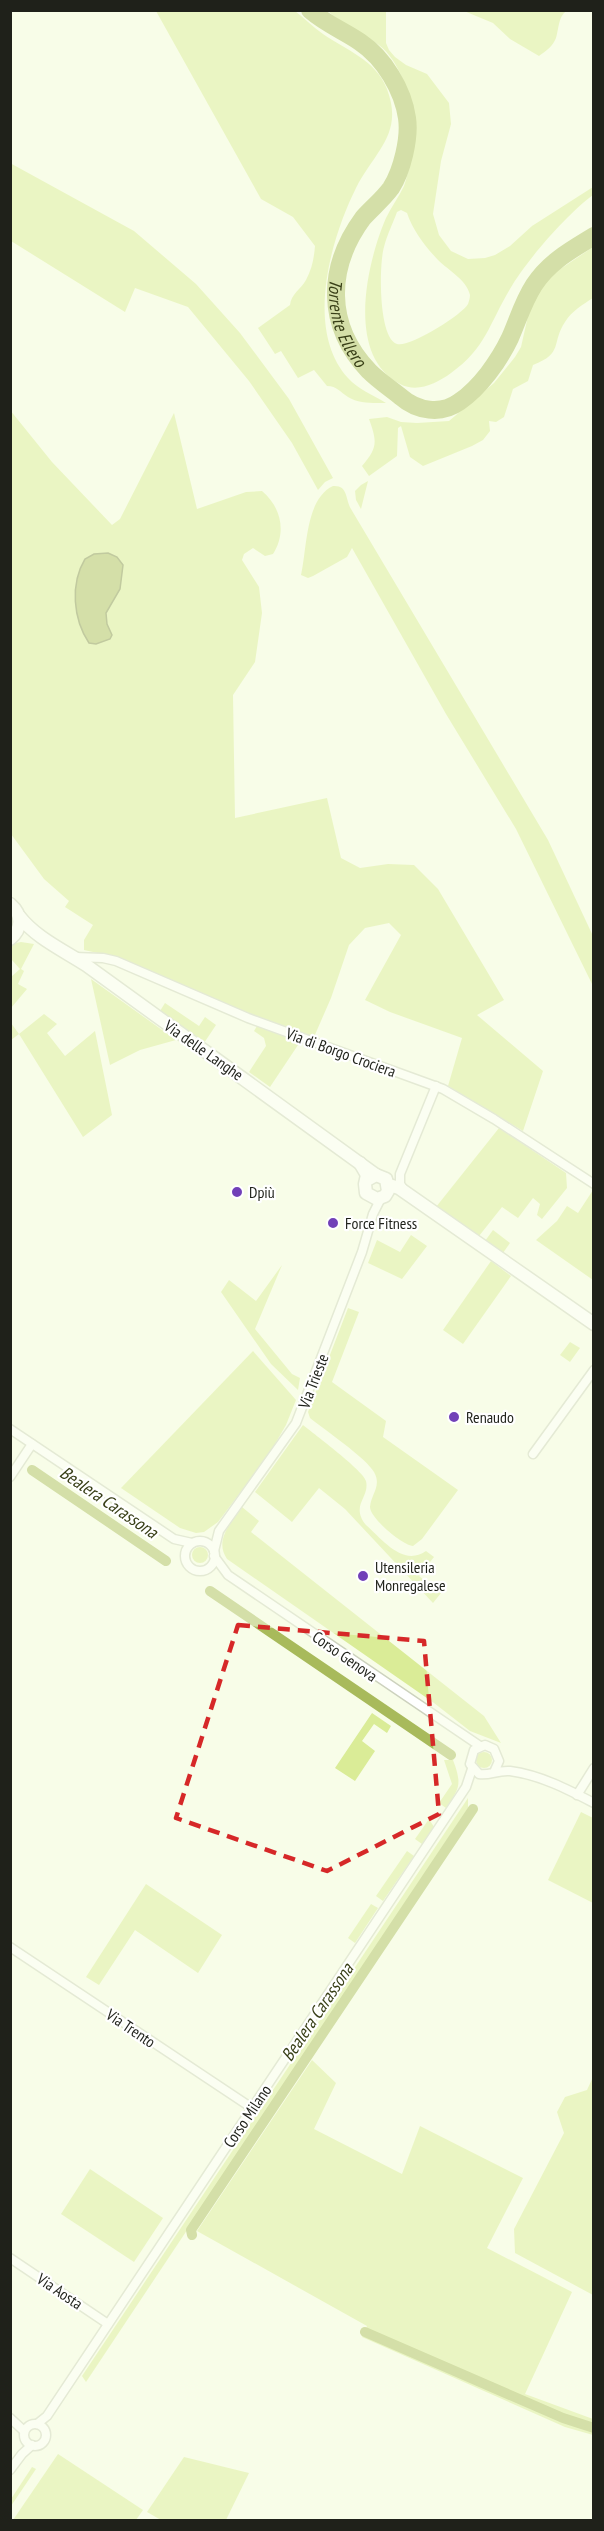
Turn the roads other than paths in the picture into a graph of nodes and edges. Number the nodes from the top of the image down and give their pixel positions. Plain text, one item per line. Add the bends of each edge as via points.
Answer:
1 (10, 904) edge
2 (19, 916) junction
3 (12, 938) edge
4 (50, 943) junction
5 (73, 957) junction
6 (436, 1086) junction
7 (371, 1177) junction
8 (594, 1184) edge
9 (404, 1192) junction
10 (381, 1194) junction
11 (594, 1324) edge
12 (594, 1370) edge
13 (10, 1429) edge
14 (32, 1444) junction
15 (533, 1454) dead end
16 (10, 1477) edge
17 (219, 1531) junction
18 (174, 1539) junction
19 (196, 1542) junction
20 (214, 1554) junction
21 (185, 1555) junction
22 (204, 1569) junction
23 (228, 1575) junction
24 (463, 1737) junction
25 (480, 1746) junction
26 (471, 1754) junction
27 (498, 1756) junction
28 (594, 1768) edge
29 (472, 1769) junction
30 (495, 1770) junction
31 (513, 1771) junction
32 (481, 1775) junction
33 (466, 1787) junction
34 (577, 1795) junction
35 (594, 1803) edge
36 (10, 1947) edge
37 (252, 2108) junction
38 (10, 2258) edge
39 (108, 2324) junction
40 (12, 2419) edge
41 (32, 2433) junction
42 (10, 2470) edge

1 - 2 main road, Via delle Langhe
2 - 3 main road, Via delle Langhe via 20,924
2 - 4 main road, Via delle Langhe
3 - 4 main road, Via delle Langhe via 30,936
4 - 5 main road, Via delle Langhe
5 - 6 street, Via di Borgo Crociera via 116,961 248,1018
5 - 7 main road, Via delle Langhe via 357,1160
6 - 8 street, Via di Borgo Crociera
6 - 9 street via 400,1174
7 - 10 main road, Via delle Langhe via 386,1179
7 - 10 main road via 364,1189
9 - 10 main road, Via delle Langhe
9 - 11 main road, Via delle Langhe
10 - 17 street, Via Trieste via 296,1423
12 - 15 street
13 - 14 street, Corso Genova
14 - 16 street
14 - 18 street, Corso Genova
17 - 19 street, Via Trieste
17 - 20 street, Via Trieste
18 - 19 street, Corso Genova
18 - 21 street, Corso Genova
19 - 20 street, Corso Genova via 210,1545
19 - 21 street
20 - 22 street via 210,1566
20 - 23 street, Corso Genova
21 - 22 street, Corso Genova via 191,1568
22 - 23 street, Corso Genova
23 - 24 street, Corso Genova
24 - 25 street, Corso Genova
24 - 26 street
25 - 26 street
25 - 27 street, Corso Genova via 490,1747
26 - 29 street
27 - 30 street
27 - 31 street, Corso Genova
28 - 34 street
29 - 32 street
29 - 33 street, Corso Milano
30 - 31 street, Corso Genova
30 - 32 street, Corso Genova
31 - 34 street, Corso Genova
32 - 33 street, Corso Milano
33 - 37 street, Corso Milano
34 - 35 street, Corso Genova
36 - 37 street, Via Trento
37 - 39 street, Corso Milano
38 - 39 street, Via Aosta
39 - 41 street, Corso Milano
40 - 41 street
41 - 42 street

